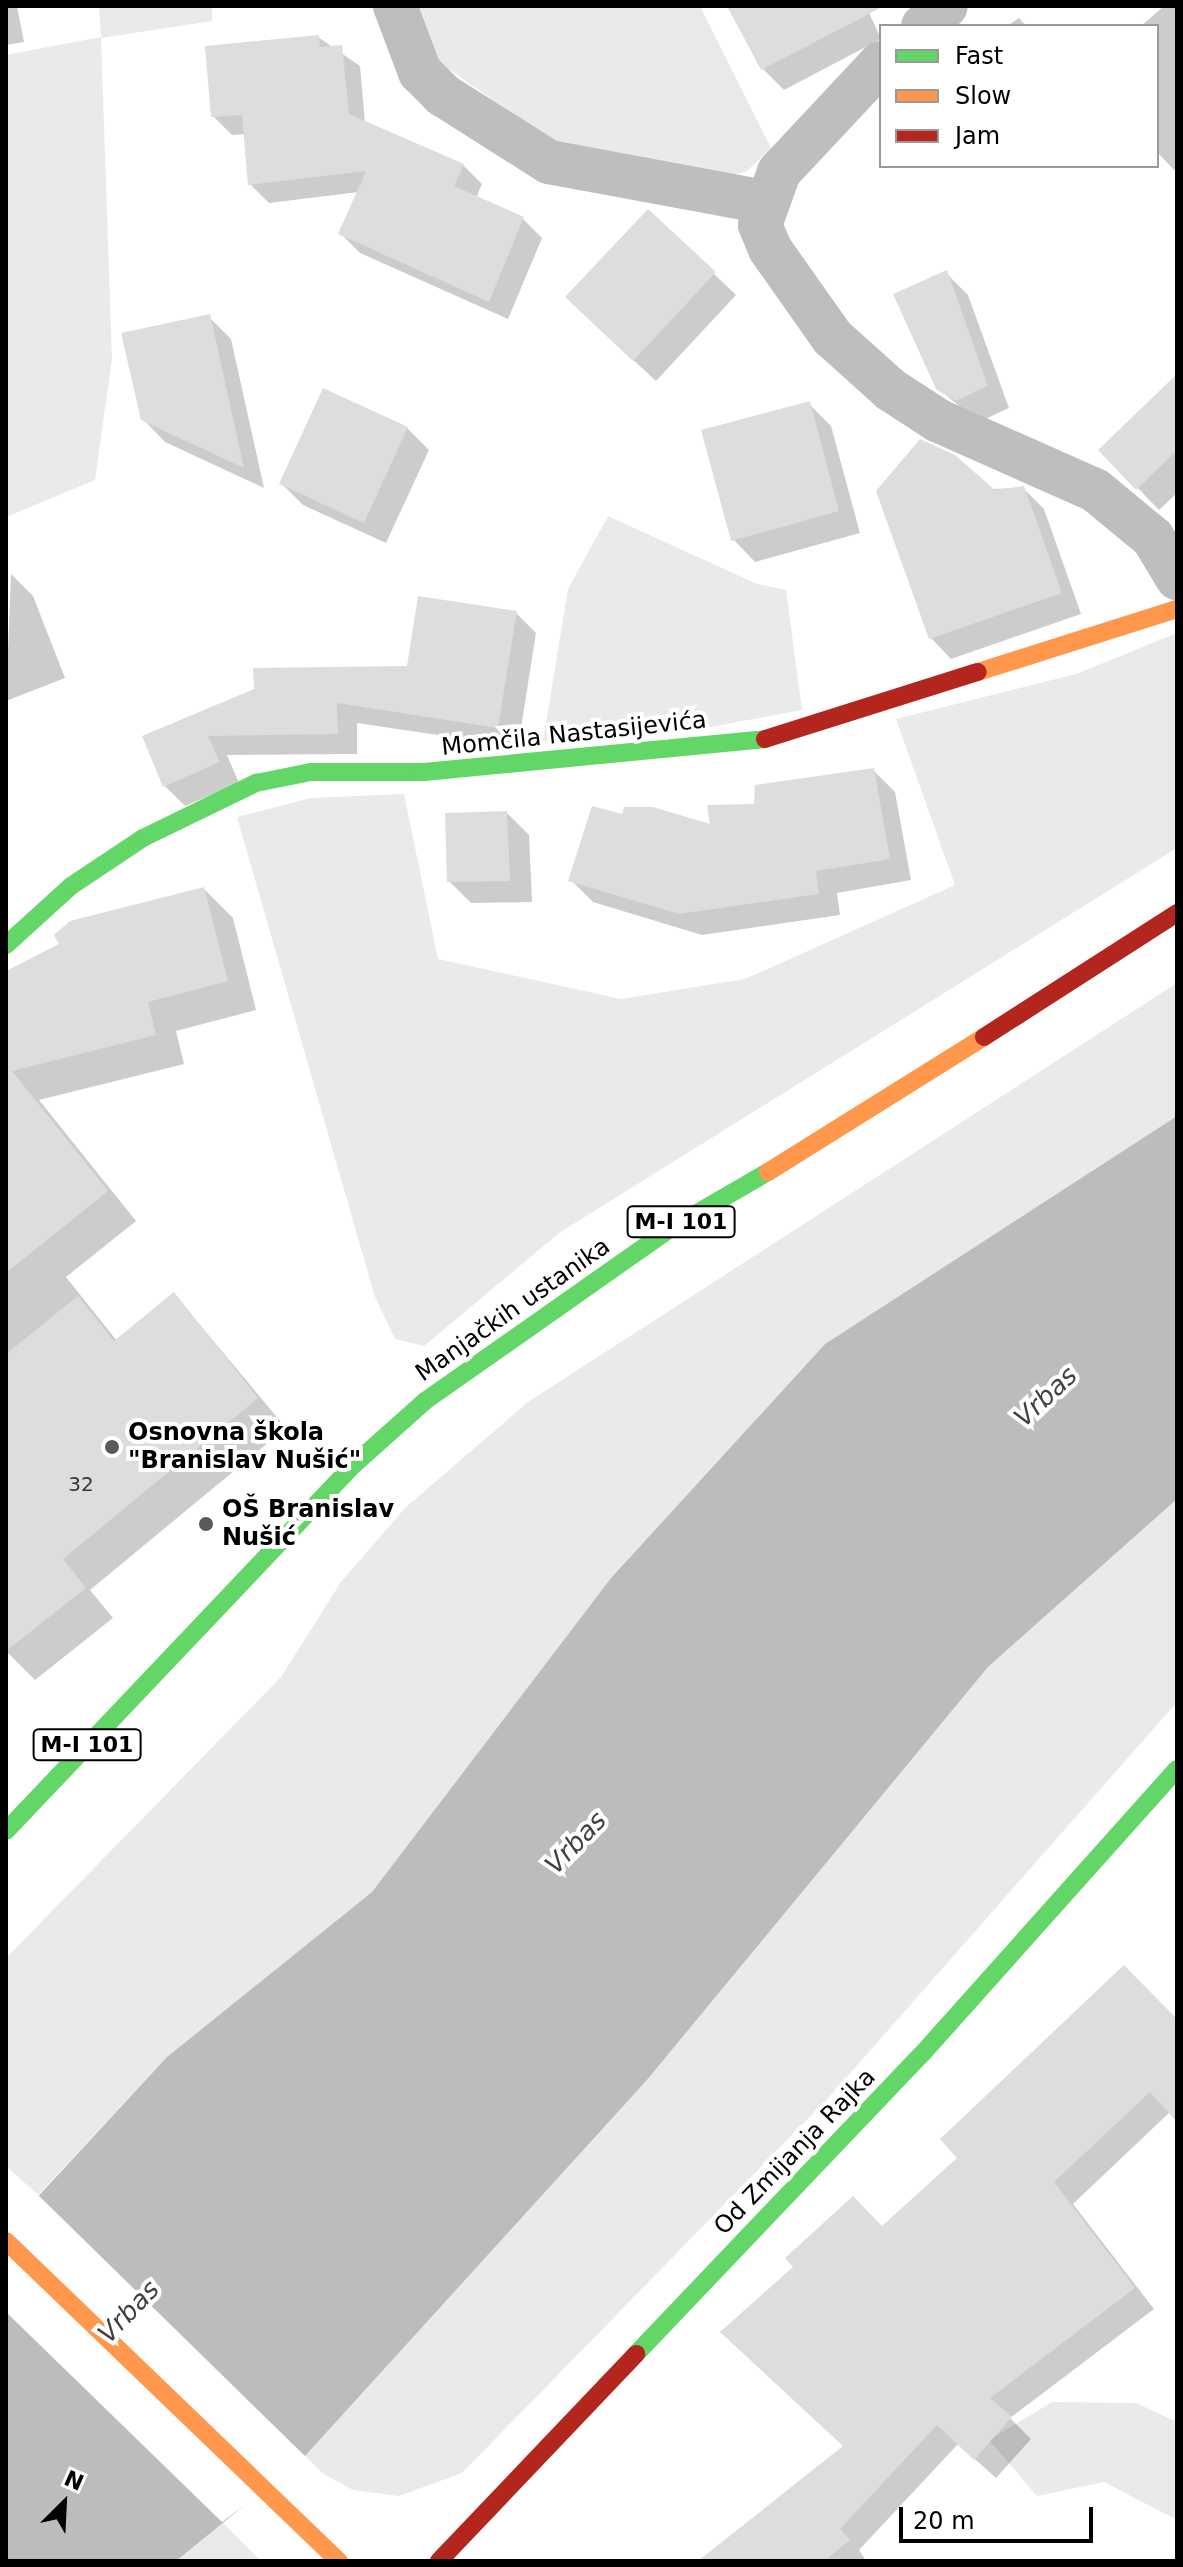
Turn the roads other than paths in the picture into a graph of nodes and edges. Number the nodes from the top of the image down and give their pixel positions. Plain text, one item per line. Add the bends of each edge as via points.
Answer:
1 (395, 6) edge
2 (946, 6) edge
3 (925, 24) edge
4 (879, 65) edge
5 (764, 202) junction
6 (1177, 578) edge
7 (1177, 609) edge
8 (1177, 913) edge
9 (6, 945) edge
10 (1177, 1769) edge
11 (6, 1831) edge
12 (6, 2241) edge
13 (339, 2561) edge
14 (439, 2561) edge

1 - 5 street via 420,72 509,141 549,162
2 - 3 street
4 - 5 street via 779,172
5 - 6 street via 760,225 770,249 844,348 939,421 1118,505 1153,538
7 - 9 street, Momčila Nastasijevića via 766,739 424,772 311,772 256,783 143,838 71,886
8 - 11 street, Manjačkih ustanika / M-I 101 via 845,1127 673,1227 425,1401 349,1469
10 - 14 street, Od Zmijanja Rajka via 922,2054
12 - 13 street

